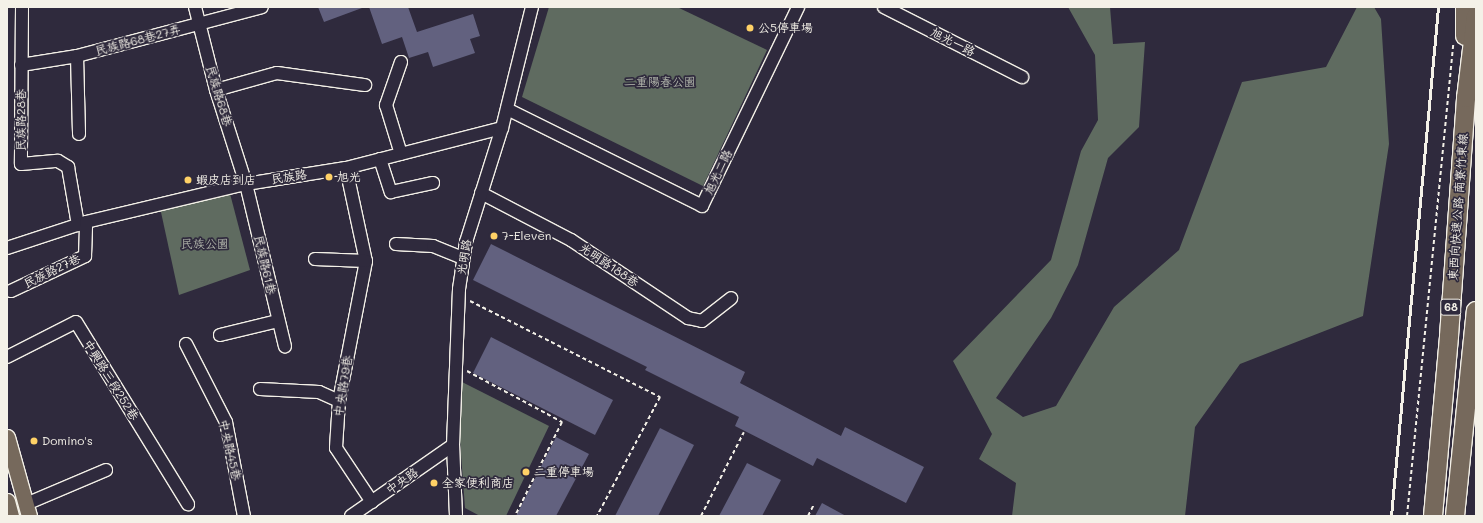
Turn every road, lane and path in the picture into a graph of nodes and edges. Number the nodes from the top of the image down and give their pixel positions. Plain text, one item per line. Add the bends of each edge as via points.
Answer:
1 (22, 7) edge
2 (195, 7) edge
3 (262, 7) edge
4 (532, 7) edge
5 (798, 7) edge
6 (884, 7) edge
7 (1464, 7) edge
8 (1476, 17) edge
9 (199, 24) junction
10 (1454, 35) dead end
11 (77, 56) junction
12 (401, 62) dead end
13 (20, 65) junction
14 (1022, 77) dead end
15 (365, 84) dead end
16 (216, 90) junction
17 (1466, 98) junction
18 (507, 109) junction
19 (502, 128) junction
20 (79, 134) dead end
21 (401, 154) junction
22 (380, 159) junction
23 (346, 168) junction
24 (433, 183) dead end
25 (246, 184) junction
26 (481, 193) junction
27 (82, 223) junction
28 (396, 244) dead end
29 (7, 248) edge
30 (463, 258) junction
31 (316, 259) dead end
32 (366, 261) junction
33 (11, 291) dead end
34 (458, 295) junction
35 (731, 298) dead end
36 (1476, 311) edge
37 (278, 321) junction
38 (220, 335) dead end
39 (186, 344) dead end
40 (285, 346) dead end
41 (7, 357) edge
42 (457, 366) junction
43 (260, 389) dead end
44 (339, 401) junction
45 (744, 432) dead end
46 (7, 437) edge
47 (453, 445) junction
48 (106, 470) dead end
49 (7, 501) edge
50 (372, 502) junction
51 (188, 504) dead end
52 (814, 504) dead end
53 (28, 510) edge
54 (459, 514) edge
55 (11, 516) edge
56 (244, 516) edge
57 (351, 516) edge
58 (515, 516) edge
59 (597, 516) edge
60 (701, 516) edge
61 (808, 516) edge
62 (1407, 516) edge
63 (1433, 516) edge
64 (1455, 516) edge

1 - 13 street
2 - 9 street, 民族路68巷
3 - 9 street, 民族路68巷27弄
4 - 18 street, 光明路
5 - 18 street, 旭光二路 via 702,206
6 - 14 street, 旭光一路
7 - 17 highway
8 - 17 highway, 東西向快速公路 南寮竹東線 / 68
9 - 11 street, 民族路68巷27弄
9 - 16 street, 民族路68巷
10 - 62 path
11 - 13 street, 民族路68巷27弄
11 - 20 street
12 - 21 street via 386,105
13 - 27 street, 民族路28巷 via 20,164 58,161 68,167
15 - 16 street via 277,73
16 - 25 street, 民族路68巷
17 - 63 highway, 東西向快速公路 南寮竹東線 / 68
18 - 19 street, 光明路
19 - 21 street, 民族路
19 - 26 street, 光明路
21 - 22 street, 民族路
22 - 23 street, 民族路
22 - 24 street via 391,192
23 - 25 street, 民族路
23 - 32 street
25 - 27 street, 民族路
25 - 37 street, 民族路61巷
26 - 30 street, 光明路
26 - 35 street, 光明路188巷 via 571,240 688,318 702,321
27 - 29 street, 民族路
27 - 33 street, 民族路27巷 via 85,256
28 - 30 street via 433,246
30 - 34 street, 光明路
31 - 32 street
32 - 44 street, 中央路79巷
34 - 42 street, 光明路
34 - 59 path via 660,397
36 - 64 highway, 68
37 - 38 street
37 - 40 street, 民族路61巷
39 - 56 street, 中央路45巷 via 226,422
41 - 51 street, 中興路三段252巷 via 76,322
42 - 47 street, 光明路
42 - 58 path via 562,422
43 - 44 street via 319,392
44 - 50 street, 中央路79巷 via 336,448
45 - 60 path
46 - 53 main road
47 - 50 street, 中央路
47 - 54 street, 光明路
48 - 53 street
49 - 55 main road
50 - 57 street, 中央路
52 - 61 path

